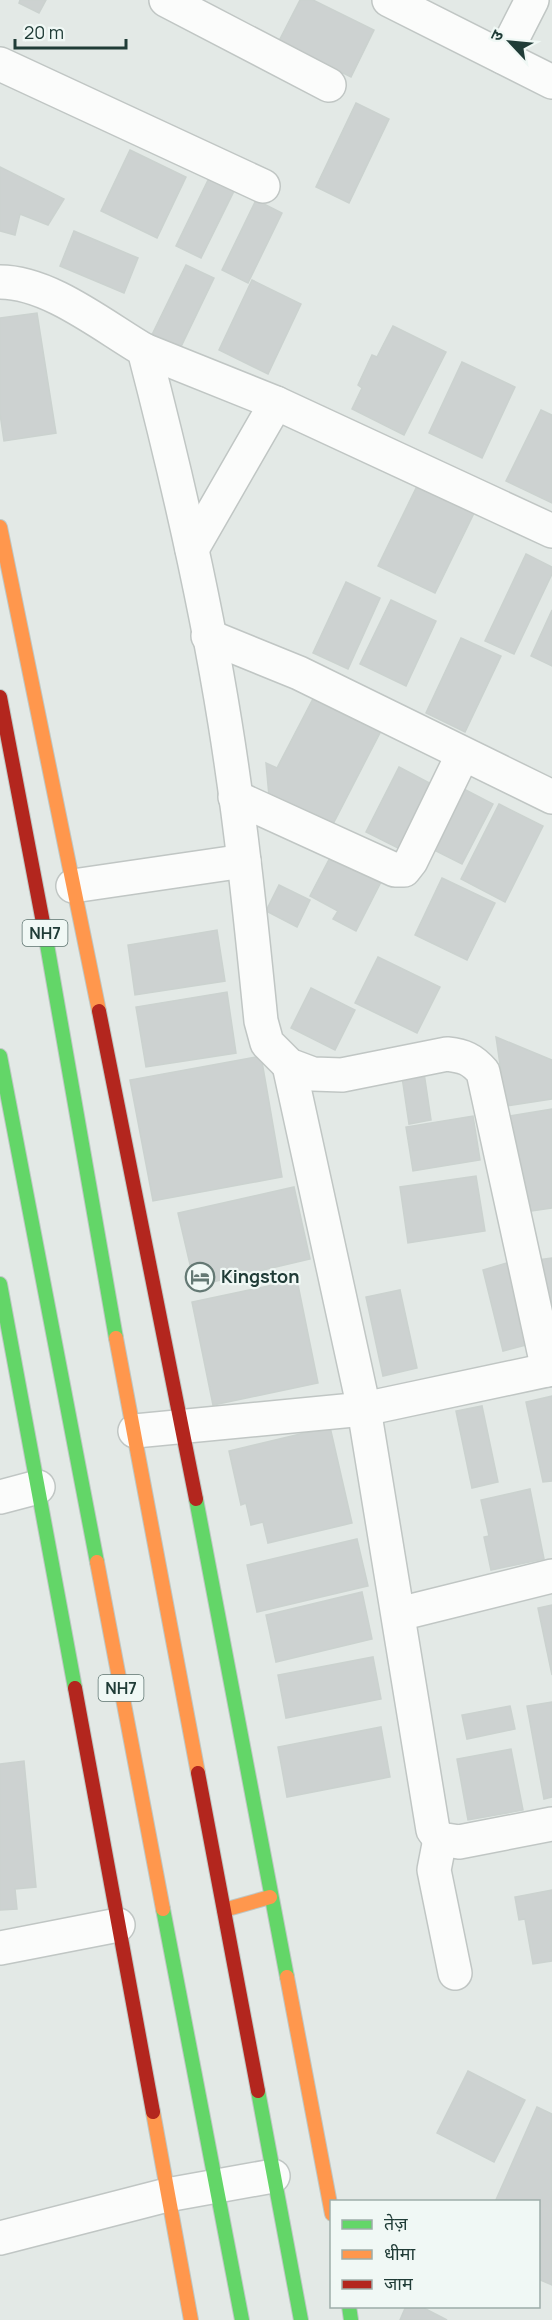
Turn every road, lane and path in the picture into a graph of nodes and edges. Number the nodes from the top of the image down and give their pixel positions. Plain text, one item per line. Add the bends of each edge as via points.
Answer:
1 (166, 0) edge
2 (388, 0) edge
3 (532, 0) edge
4 (502, 57) junction
5 (0, 64) edge
6 (552, 82) edge
7 (329, 85) dead end
8 (263, 186) dead end
9 (0, 282) edge
10 (144, 350) junction
11 (276, 403) junction
12 (0, 527) edge
13 (552, 531) edge
14 (192, 549) junction
15 (208, 636) junction
16 (0, 697) edge
17 (464, 754) junction
18 (235, 797) junction
19 (552, 798) edge
20 (244, 861) junction
21 (74, 886) junction
22 (0, 1056) edge
23 (289, 1065) junction
24 (0, 1284) edge
25 (550, 1369) edge
26 (364, 1409) junction
27 (181, 1425) junction
28 (135, 1431) junction
29 (38, 1487) junction
30 (0, 1497) edge
31 (552, 1576) edge
32 (399, 1614) junction
33 (552, 1824) edge
34 (440, 1839) junction
35 (270, 1897) junction
36 (224, 1910) junction
37 (118, 1925) junction
38 (0, 1948) edge
39 (455, 1972) dead end
40 (273, 2176) junction
41 (216, 2187) junction
42 (167, 2195) junction
43 (330, 2204) edge
44 (0, 2238) edge
45 (191, 2320) edge
46 (242, 2320) edge
47 (301, 2320) edge

1 - 7 street
2 - 4 street
3 - 4 street
4 - 6 street
5 - 8 street
9 - 10 street via 28,285 50,294
10 - 11 street
10 - 14 street
11 - 13 street
11 - 14 street
12 - 21 main road
14 - 15 street
15 - 17 street via 299,673
15 - 18 street
16 - 28 main road, NH7
17 - 18 street via 404,870 395,870
17 - 19 street
18 - 20 street
20 - 21 street
20 - 23 street via 261,1021 267,1042
21 - 27 main road
22 - 41 main road, NH7
23 - 25 street via 313,1074 342,1075 447,1054 474,1061 483,1072
23 - 26 street
24 - 29 main road
25 - 26 street
26 - 27 street
26 - 32 street
27 - 28 street
27 - 35 main road
28 - 36 main road, NH7
29 - 30 street
29 - 37 main road
31 - 32 street
32 - 34 street via 433,1830
33 - 34 street via 459,1842
34 - 39 street via 434,1870
35 - 36 main road
35 - 43 main road
36 - 40 main road, NH7
37 - 38 street
37 - 42 main road
40 - 41 street
40 - 47 main road, NH7
41 - 42 street
41 - 46 main road, NH7
42 - 44 street
42 - 45 main road

